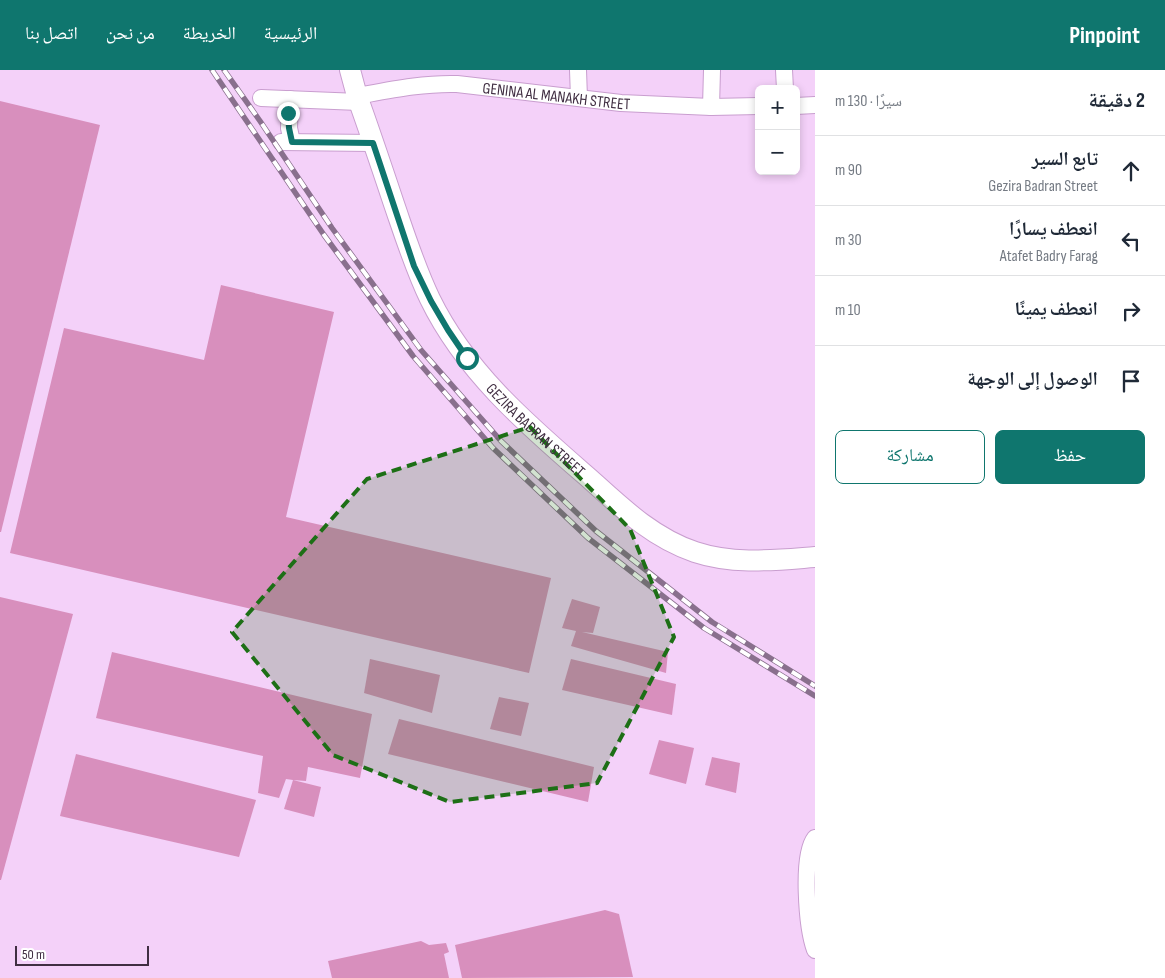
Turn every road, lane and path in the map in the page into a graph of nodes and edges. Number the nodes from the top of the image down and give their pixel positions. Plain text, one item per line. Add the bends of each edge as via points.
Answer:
1 (350, 70) edge
2 (578, 70) edge
3 (712, 70) edge
4 (784, 70) edge
5 (457, 77) edge
6 (786, 85) edge
7 (261, 98) dead end
8 (579, 98) junction
9 (290, 99) junction
10 (358, 99) junction
11 (815, 105) edge
12 (755, 106) edge
13 (800, 106) edge
14 (711, 107) junction
15 (373, 143) junction
16 (815, 557) edge
17 (815, 838) edge
18 (815, 950) edge

1 - 10 street, GEZIRA BADRAN STREET
2 - 8 street
3 - 14 street
4 - 6 street
5 - 8 street, GENINA AL MANAKH STREET
5 - 10 street, GENINA AL MANAKH STREET
7 - 9 street, GENINA AL MANAKH STREET
8 - 14 street, GENINA AL MANAKH STREET
9 - 10 street, GENINA AL MANAKH STREET
9 - 15 street via 286,142
10 - 15 street, GEZIRA BADRAN STREET
11 - 13 street
12 - 14 street, GENINA AL MANAKH STREET
15 - 16 street, GEZIRA BADRAN STREET via 414,266 431,301 467,358 507,405 539,435 641,524 667,540 695,552 726,559 757,561
17 - 18 street via 809,855 806,885

